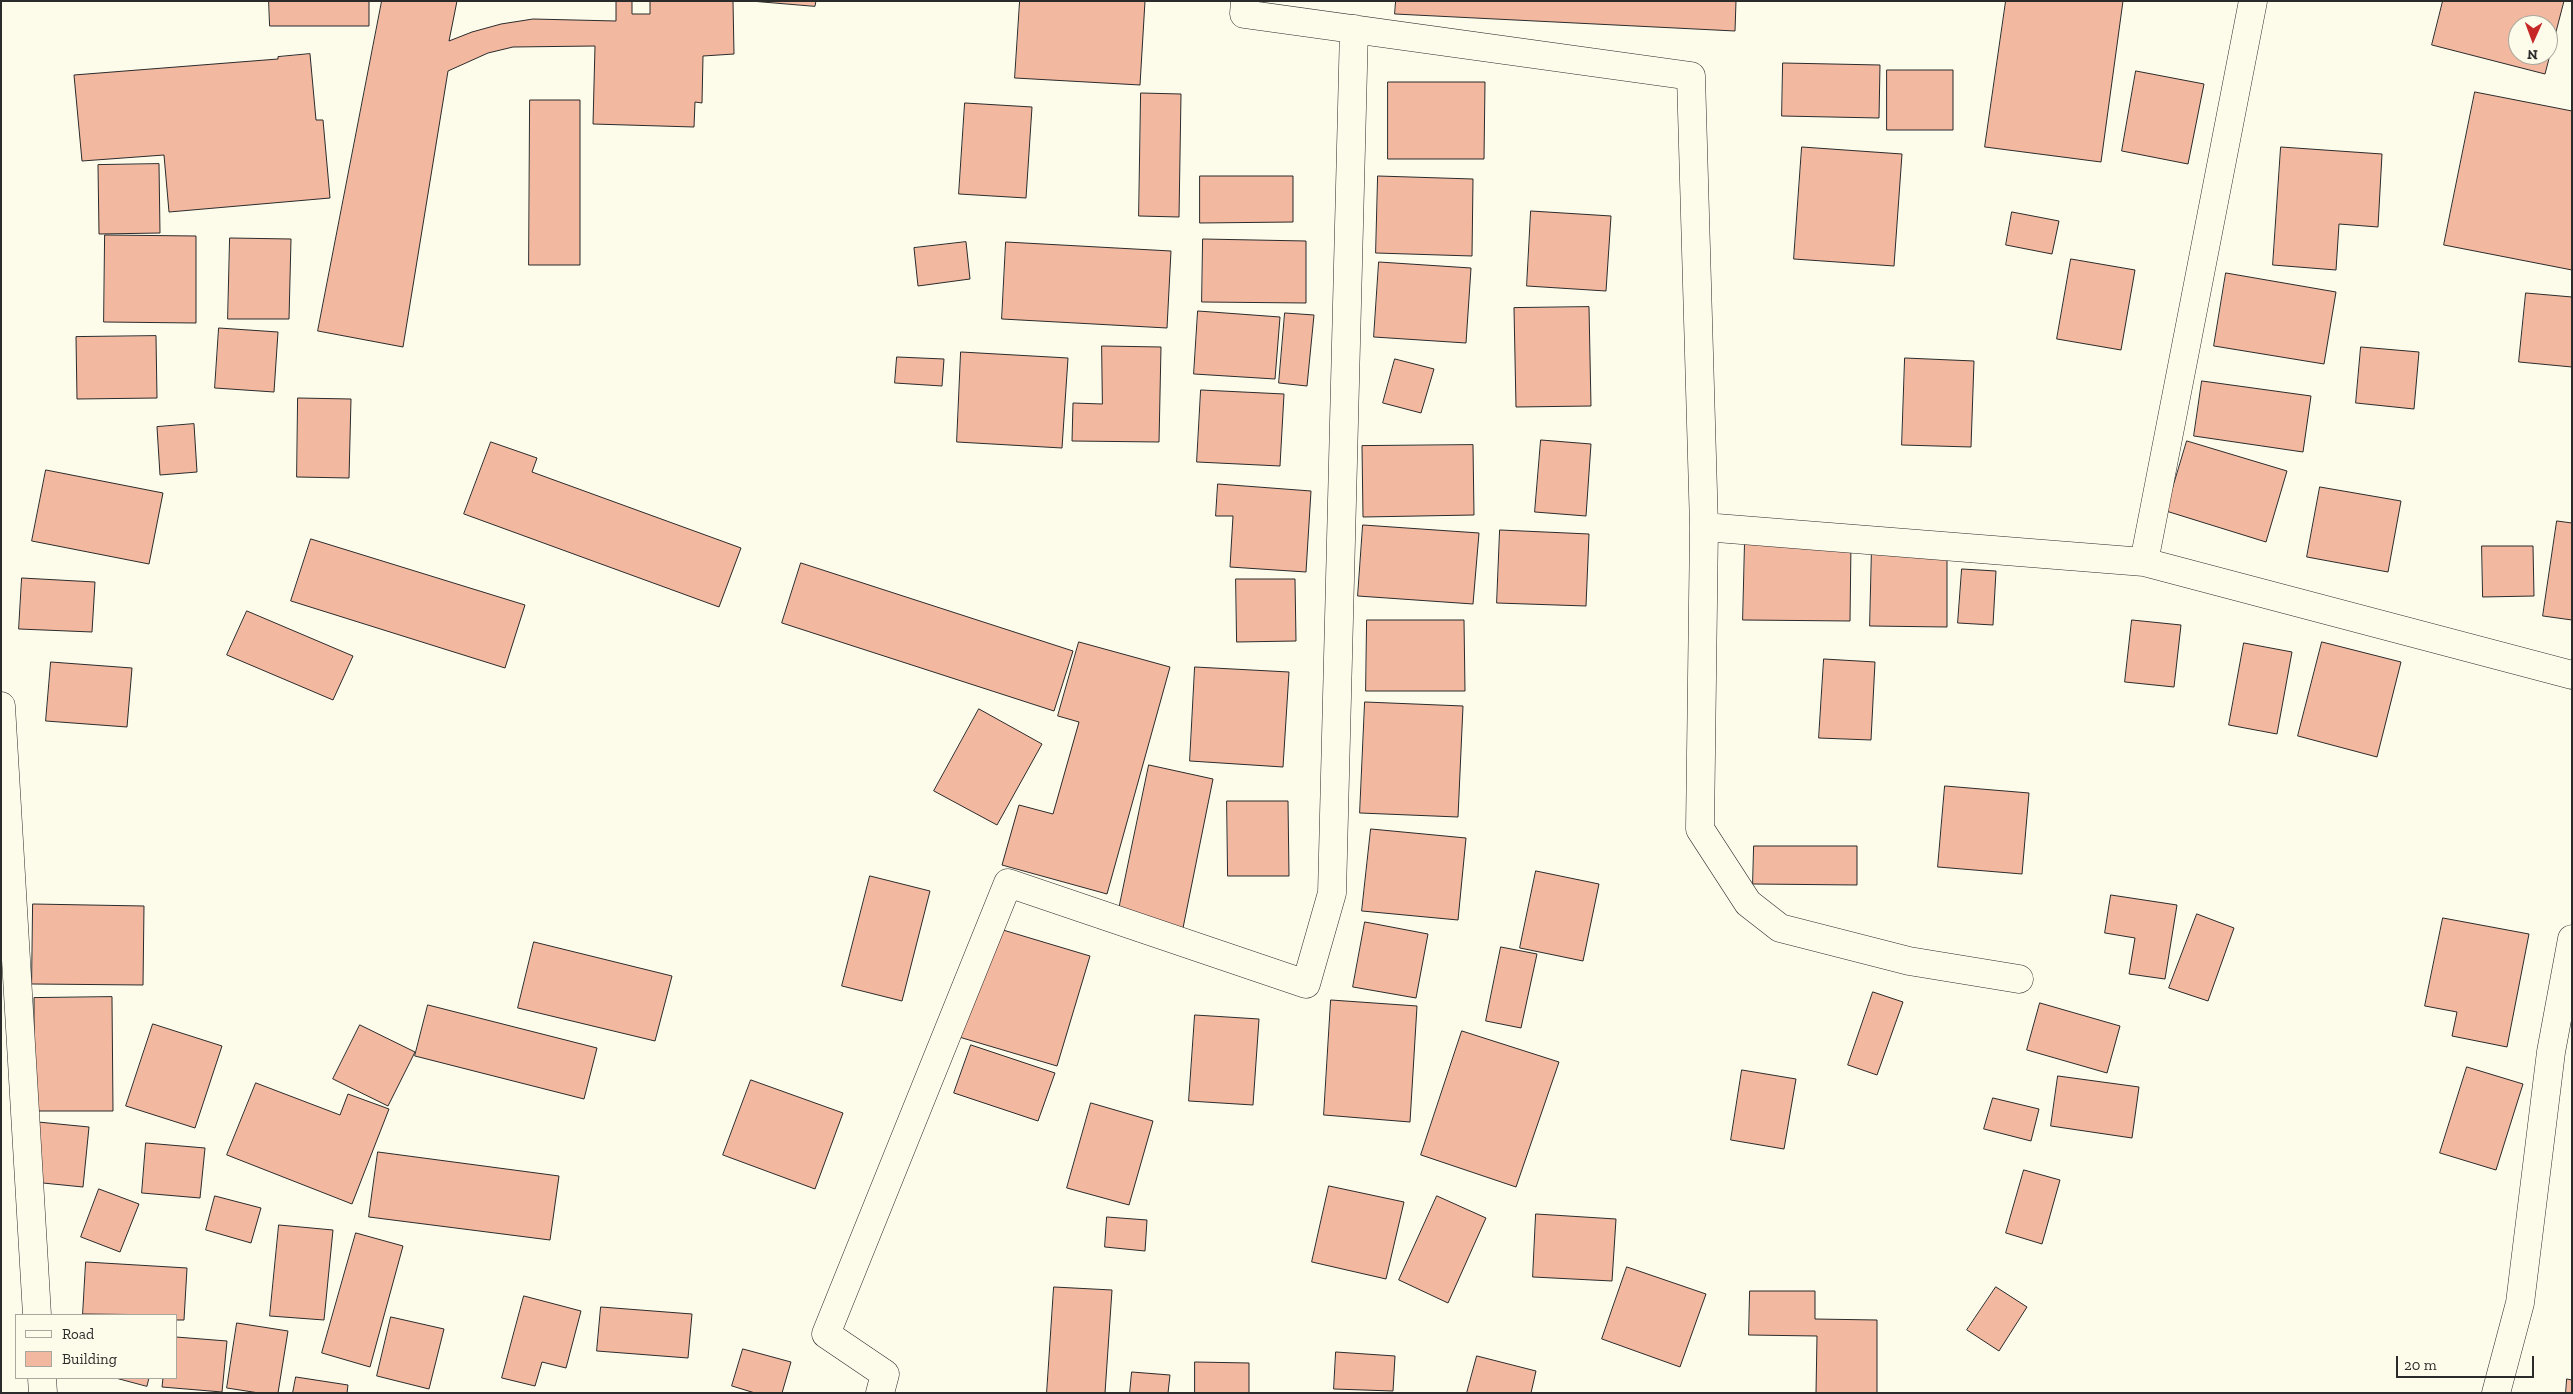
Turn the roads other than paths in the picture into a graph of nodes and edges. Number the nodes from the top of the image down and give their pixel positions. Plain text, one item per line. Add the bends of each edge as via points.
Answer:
1 (1245, 1) edge
2 (2253, 1) edge
3 (1354, 29) junction
4 (1704, 527) junction
5 (2144, 562) junction
6 (2572, 675) edge
7 (1, 706) edge
8 (2572, 938) edge
9 (2019, 979) dead end
10 (2561, 1054) edge
11 (37, 1314) edge
12 (42, 1379) edge
13 (43, 1393) edge
14 (880, 1393) edge
15 (2496, 1393) edge

1 - 3 street via 1244,14
2 - 5 street
3 - 4 street via 1690,76
3 - 14 street via 1332,893 1306,984 1008,884 826,1334 886,1374
4 - 5 street
4 - 9 street via 1700,829 1748,903 1780,928 1909,961
5 - 6 street
7 - 11 street
8 - 10 street
10 - 15 street via 2520,1303
12 - 13 street

